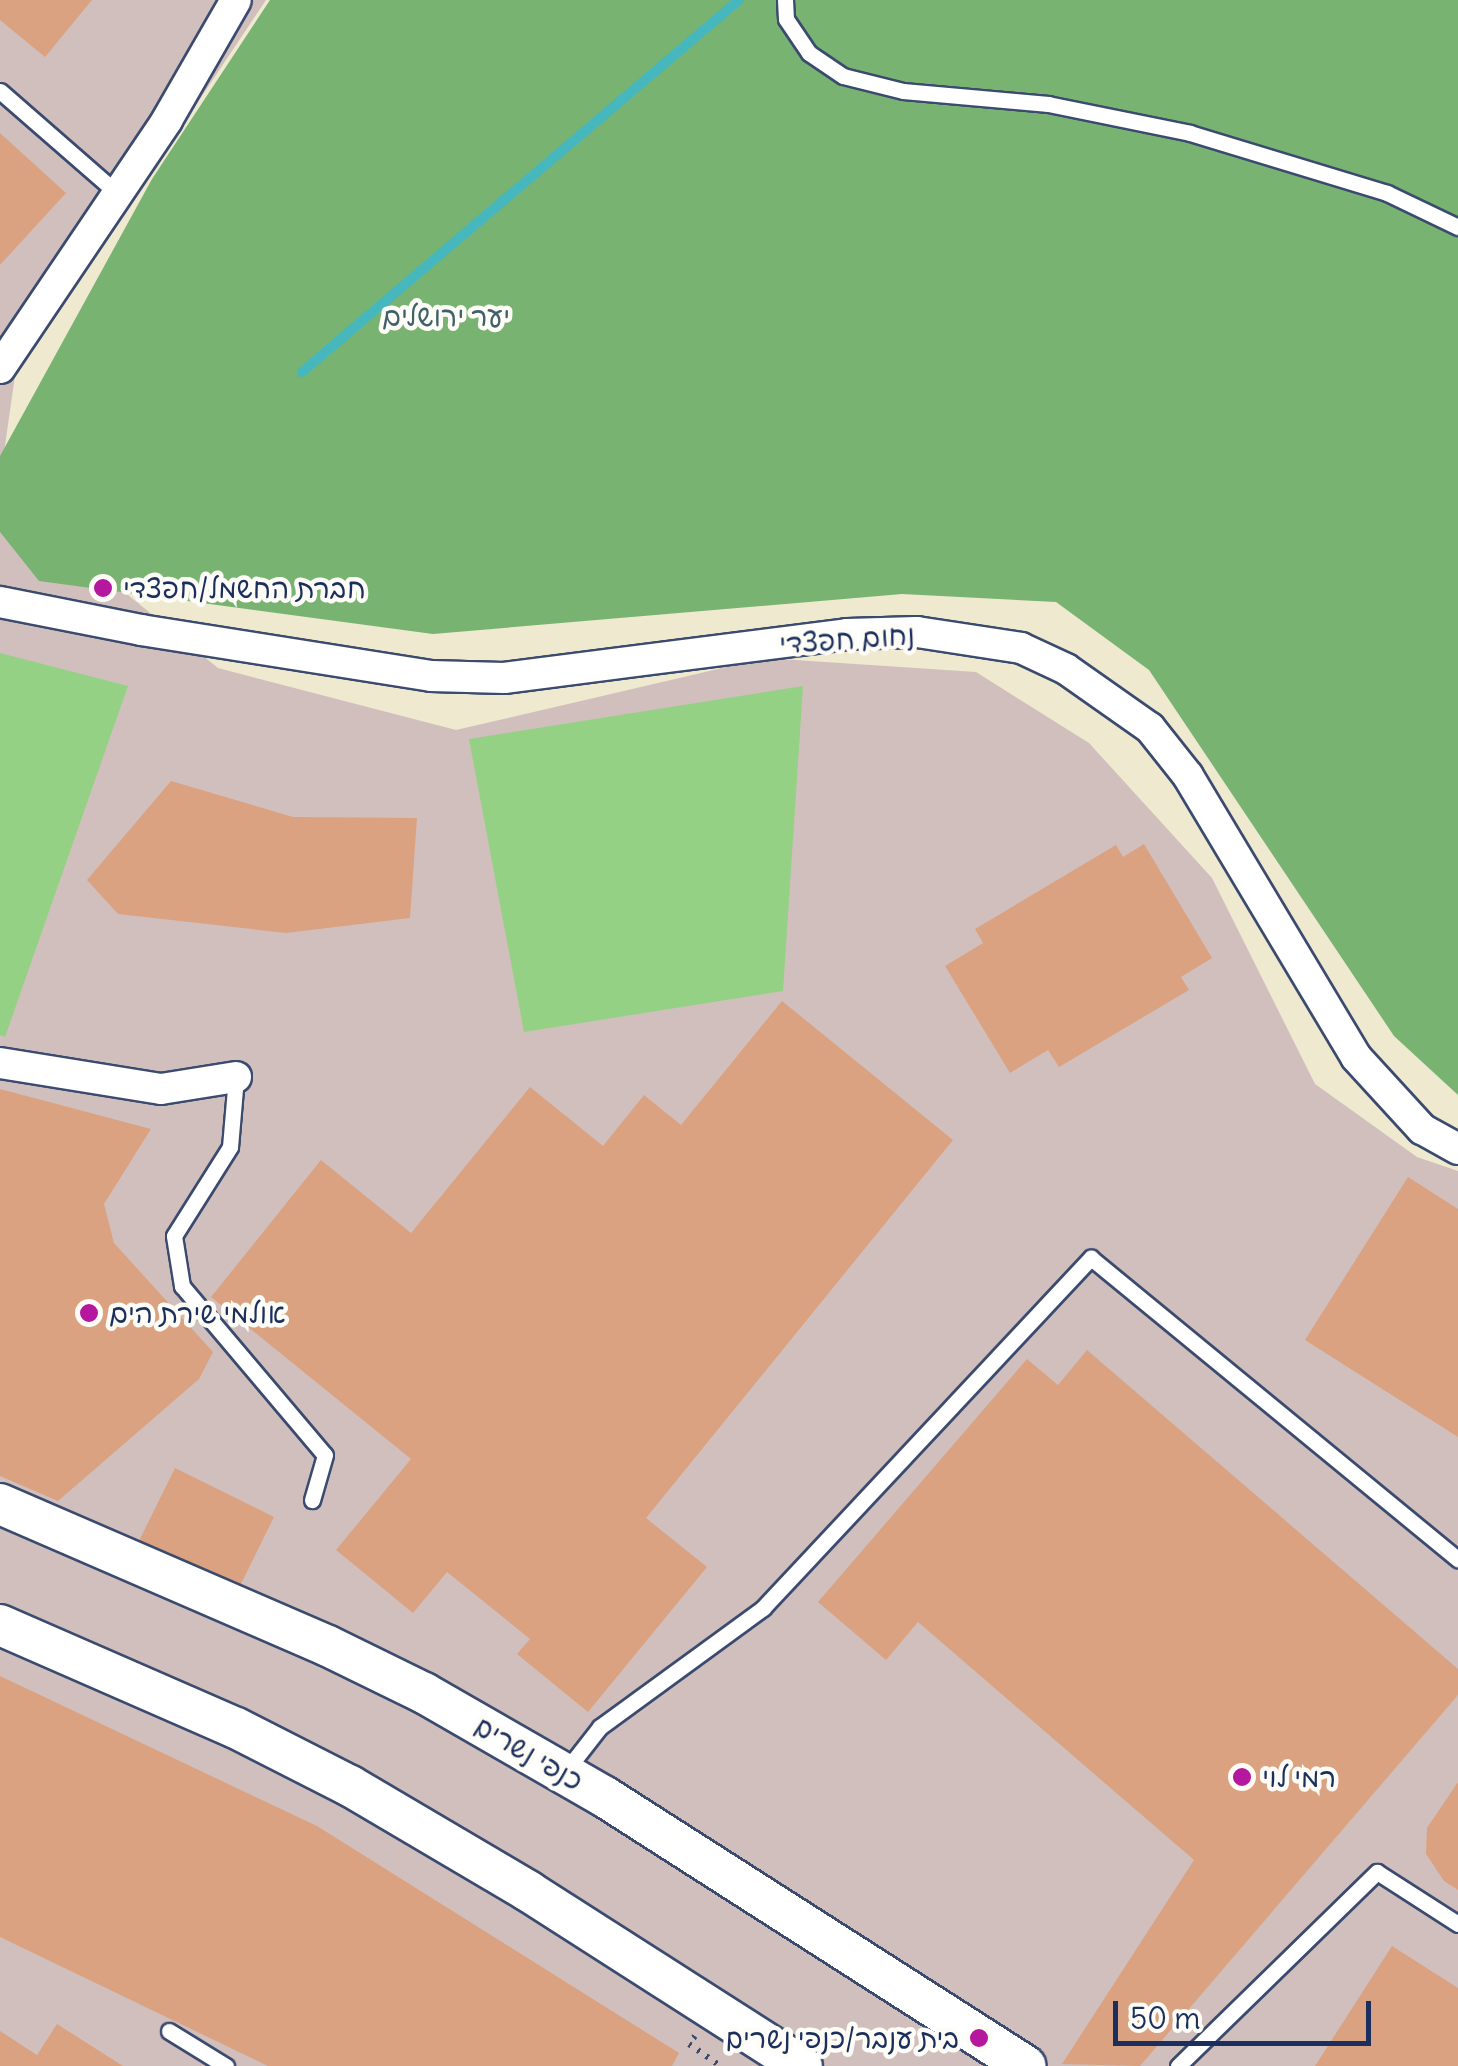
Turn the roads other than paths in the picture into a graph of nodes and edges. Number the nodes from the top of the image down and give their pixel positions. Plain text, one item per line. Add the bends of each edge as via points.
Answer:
1 (236, 0) edge
2 (785, 0) edge
3 (0, 91) edge
4 (118, 194) junction
5 (1458, 227) edge
6 (0, 368) edge
7 (0, 602) edge
8 (0, 1063) edge
9 (236, 1077) joint
10 (1458, 1149) edge
11 (312, 1500) dead end
12 (0, 1504) edge
13 (1458, 1559) edge
14 (0, 1624) edge
15 (564, 1773) junction
16 (1458, 1924) edge
17 (169, 2032) dead end
18 (226, 2066) edge
19 (802, 2066) edge
20 (1024, 2066) edge
21 (1178, 2066) edge

1 - 4 street
2 - 5 lane via 786,18 809,53 843,76 903,91 1048,104 1190,133 1387,193
3 - 4 lane
4 - 6 street
7 - 10 street, נחום חפצדי via 431,676 504,678 847,634 916,632 1021,648 1110,697 1150,728 1188,776 1356,1057 1422,1129
8 - 9 street via 161,1089
9 - 11 lane via 230,1147 174,1236 182,1286 324,1456
12 - 15 street, כנפי נשרים via 328,1646
13 - 15 lane via 1091,1258 762,1608 600,1726
14 - 19 street via 350,1786
15 - 20 street, כנפי נשרים
16 - 21 lane via 1377,1872
17 - 18 lane

